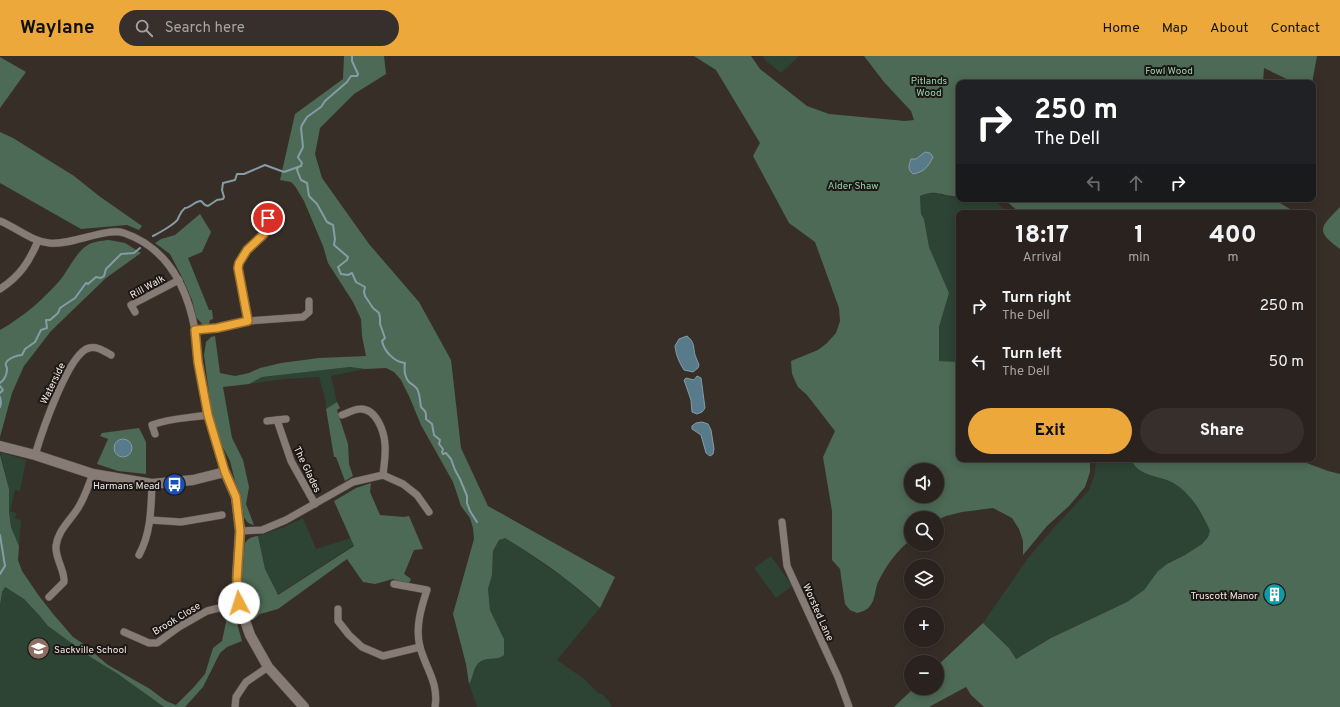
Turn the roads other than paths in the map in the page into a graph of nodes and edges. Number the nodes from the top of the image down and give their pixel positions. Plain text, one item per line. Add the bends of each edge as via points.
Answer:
1 (268, 218) dead end
2 (0, 221) edge
3 (38, 241) junction
4 (179, 280) junction
5 (0, 289) edge
6 (309, 301) dead end
7 (135, 312) dead end
8 (248, 321) junction
9 (195, 330) junction
10 (111, 355) dead end
11 (208, 415) junction
12 (342, 415) dead end
13 (286, 419) dead end
14 (277, 420) junction
15 (267, 421) dead end
16 (155, 434) dead end
17 (0, 446) edge
18 (34, 455) junction
19 (225, 472) junction
20 (93, 474) junction
21 (383, 475) junction
22 (152, 484) junction
23 (315, 504) junction
24 (429, 512) dead end
25 (222, 515) dead end
26 (150, 520) junction
27 (782, 522) dead end
28 (240, 531) junction
29 (139, 555) dead end
30 (394, 584) dead end
31 (49, 597) dead end
32 (239, 603) junction
33 (338, 609) dead end
34 (124, 632) dead end
35 (420, 648) junction
36 (268, 668) junction
37 (235, 707) edge
38 (304, 707) edge
39 (435, 707) edge
40 (849, 707) edge

1 - 8 street via 264,234 247,250 238,268
2 - 3 street
3 - 4 street via 50,244 110,232 122,233 152,248 171,266
3 - 5 street via 25,267
4 - 7 street, Rill Walk via 131,306
4 - 9 street
6 - 8 street via 309,312 303,317
8 - 9 street
9 - 11 street
10 - 18 street, Waterside via 97,347 87,348 75,359 43,427
11 - 16 street via 156,423 152,425
11 - 19 street
12 - 21 street via 362,409 374,415 383,431
13 - 14 street
14 - 15 street
14 - 23 street, The Glades via 291,461
17 - 18 street
18 - 20 street
19 - 22 street via 193,480
19 - 28 street via 236,497
20 - 22 street
20 - 31 street via 85,496 58,536 57,559 64,582
21 - 23 street, The Glades via 353,482
21 - 24 street via 403,484 417,495
22 - 26 street
23 - 28 street, The Glades via 262,530
25 - 26 street via 182,522
26 - 29 street via 145,543
27 - 40 street, Worsted Lane via 787,566 838,677
28 - 32 street via 237,579
30 - 35 street via 427,590 420,611
32 - 34 street, Brook Close via 207,611 157,643 149,643
32 - 36 street via 250,635
33 - 35 street via 338,621 362,647 383,656
35 - 39 street via 433,680
36 - 37 street via 246,682 236,697
36 - 38 street

